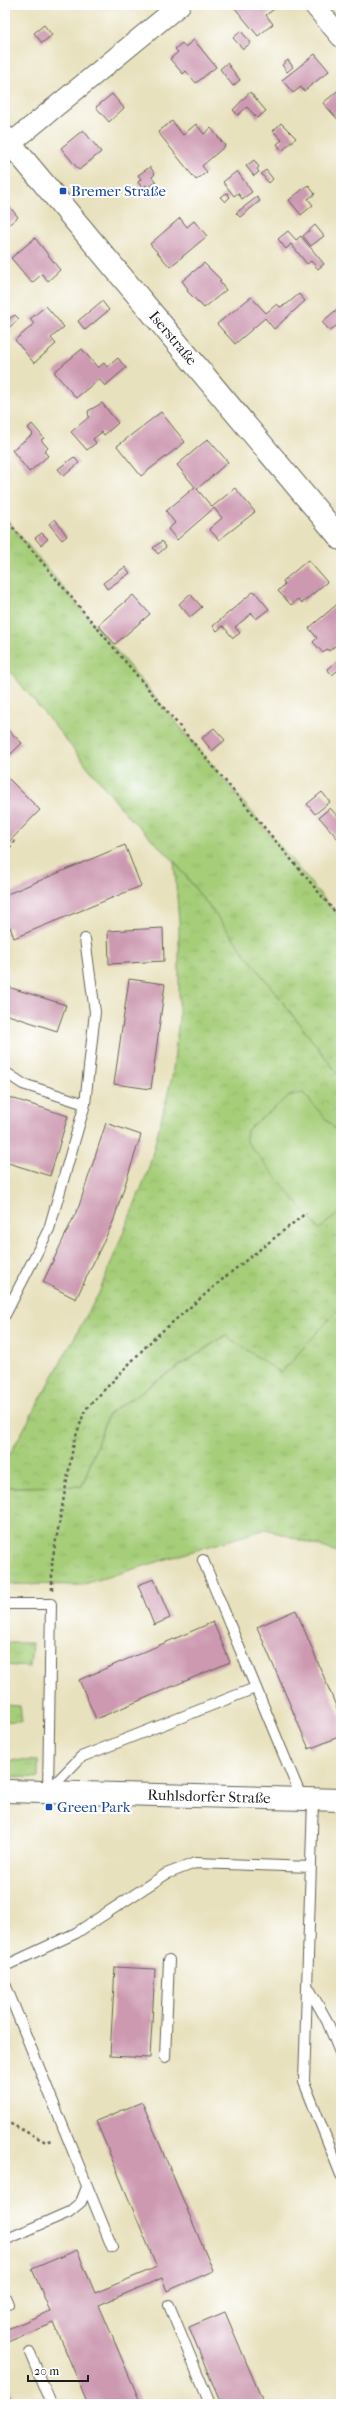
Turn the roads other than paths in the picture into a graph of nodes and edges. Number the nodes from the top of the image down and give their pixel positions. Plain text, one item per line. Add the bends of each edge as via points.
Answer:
1 (180, 5) edge
2 (314, 5) edge
3 (341, 37) edge
4 (7, 143) edge
5 (341, 539) edge
6 (85, 939) dead end
7 (5, 1072) edge
8 (85, 1104) junction
9 (5, 1315) edge
10 (203, 1560) dead end
11 (5, 1604) edge
12 (255, 1688) junction
13 (5, 1791) edge
14 (48, 1792) junction
15 (308, 1799) junction
16 (341, 1800) edge
17 (311, 1868) junction
18 (169, 1960) dead end
19 (5, 1966) edge
20 (5, 1984) edge
21 (307, 1985) junction
22 (341, 2055) edge
23 (165, 2057) dead end
24 (341, 2175) edge
25 (87, 2187) junction
26 (5, 2240) edge
27 (112, 2247) dead end
28 (169, 2305) dead end
29 (30, 2353) dead end
30 (51, 2404) edge
31 (210, 2404) edge

1 - 4 street
2 - 3 street
4 - 5 street, Iserstraße
6 - 8 lane via 96,1012
7 - 8 lane via 23,1084
8 - 9 lane via 49,1229
10 - 12 lane
11 - 14 lane via 51,1604
12 - 14 lane via 81,1757
12 - 15 lane
13 - 14 street, Ruhlsdorfer Straße
14 - 15 street, Ruhlsdorfer Straße
15 - 16 street, Ruhlsdorfer Straße
15 - 17 lane
17 - 19 lane via 195,1863 166,1874 76,1933
17 - 21 lane
18 - 23 lane
20 - 25 lane
21 - 22 lane via 327,2021
21 - 24 lane via 304,2082
25 - 26 lane via 81,2202 69,2212
25 - 27 lane
28 - 31 lane
29 - 30 lane

